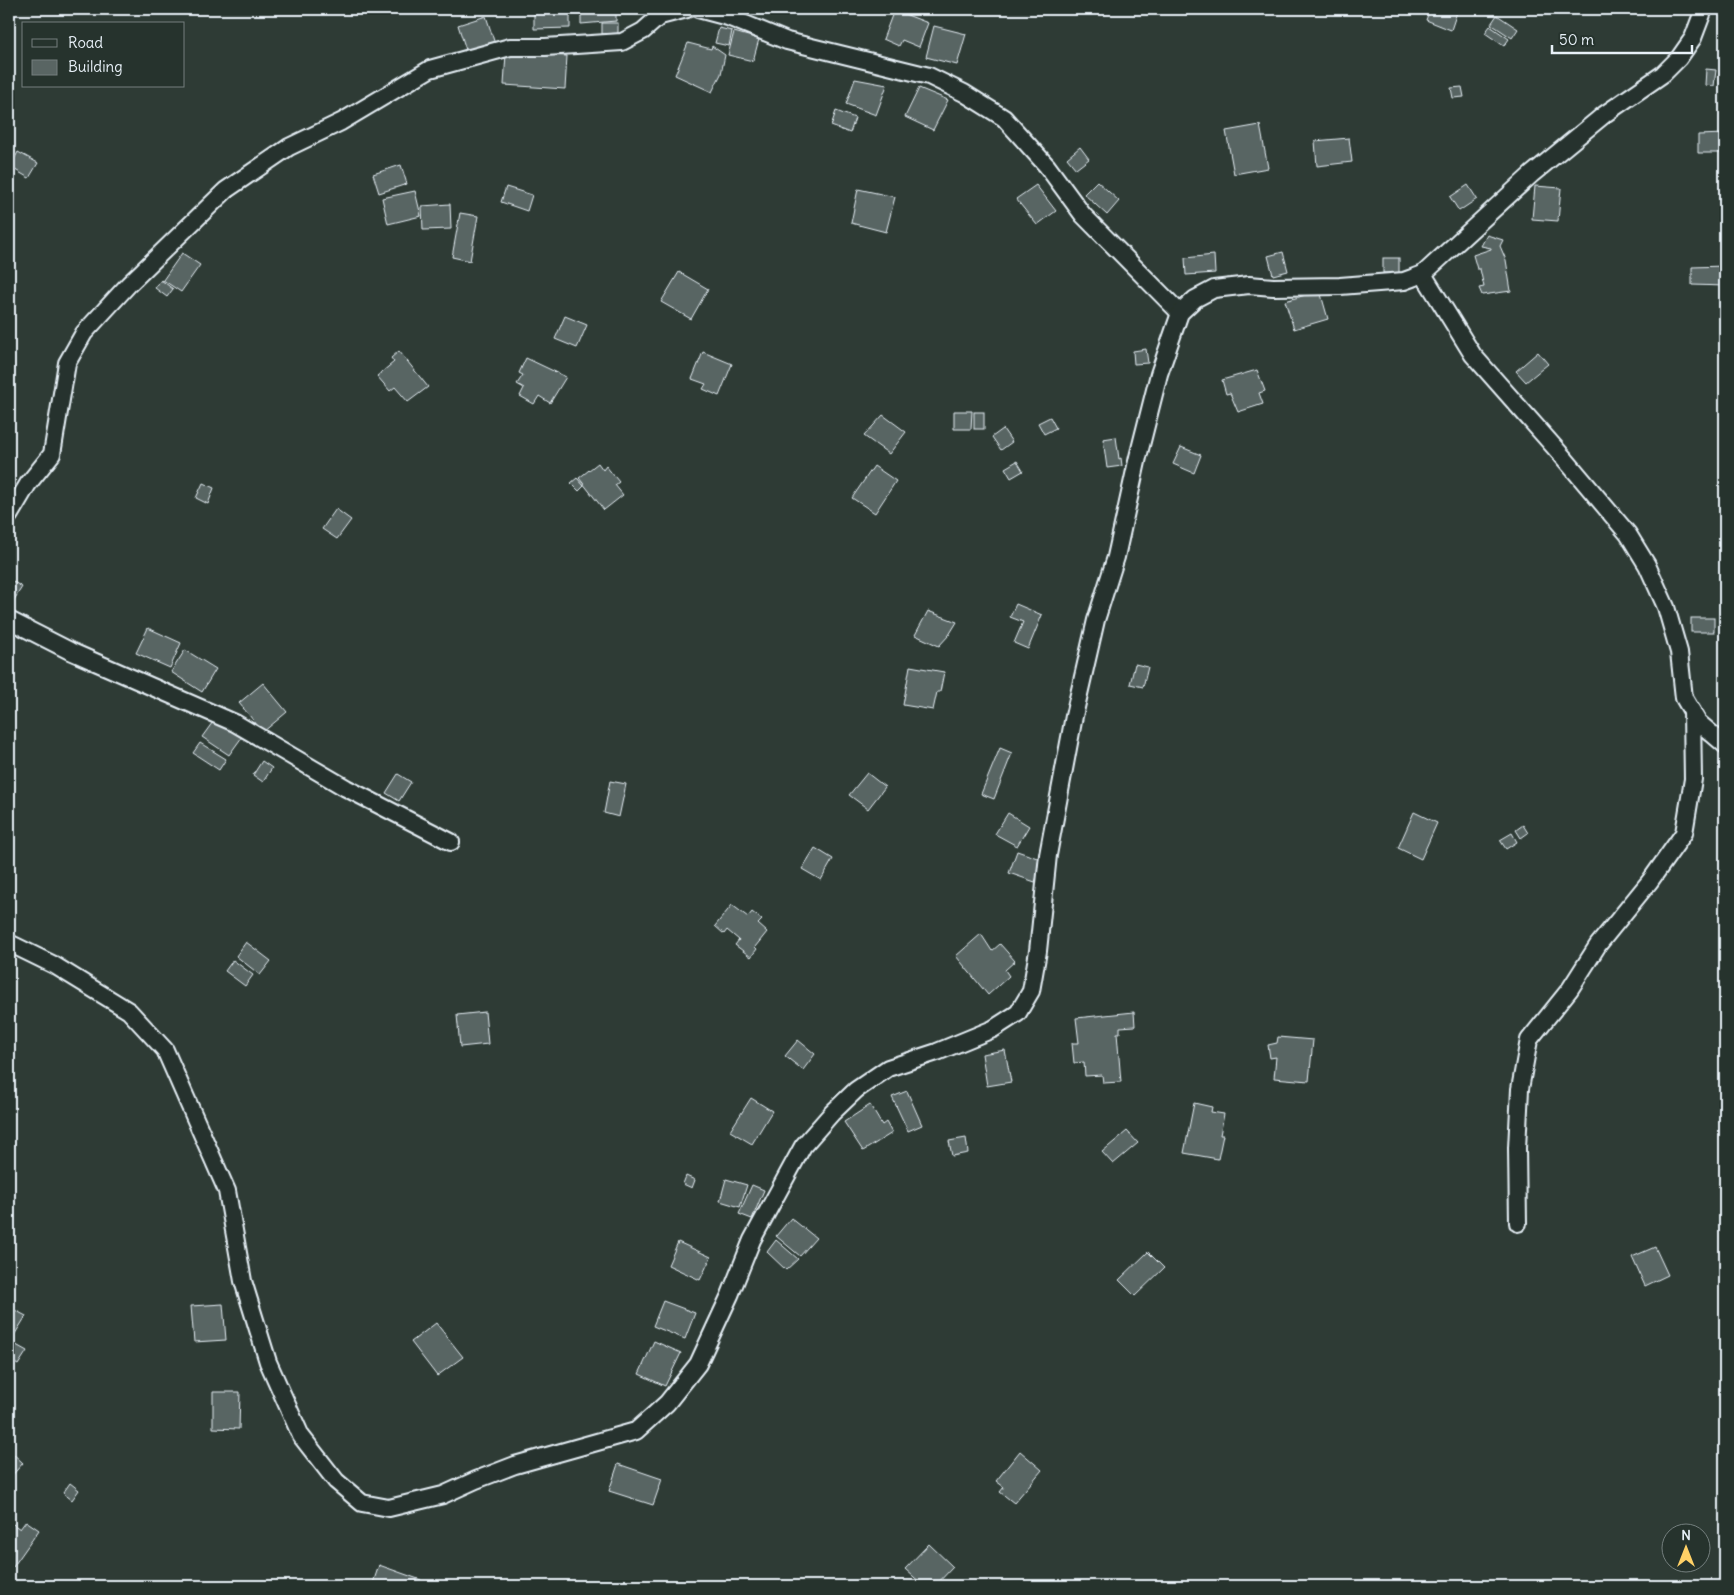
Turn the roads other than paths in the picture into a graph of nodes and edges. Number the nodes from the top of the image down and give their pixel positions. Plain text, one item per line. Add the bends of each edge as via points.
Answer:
1 (687, 9) edge
2 (698, 9) edge
3 (1704, 9) edge
4 (1422, 274) junction
5 (1180, 313) junction
6 (9, 516) edge
7 (9, 620) edge
8 (1692, 712) junction
9 (1725, 745) edge
10 (451, 842) dead end
11 (9, 943) edge
12 (1518, 1222) dead end

1 - 6 street via 660,16 643,31 622,42 510,46 430,69 341,122 289,147 226,190 129,284 84,333 67,363 52,454 28,484
2 - 5 street via 728,16 787,41 929,76 1004,118 1047,166 1083,215
3 - 4 street via 1692,38 1663,74 1606,114 1532,174
4 - 5 street via 1404,281 1330,286 1249,285 1214,289 1194,299
4 - 8 street via 1473,355 1621,526 1647,565 1666,607 1679,652 1684,698
5 - 11 street via 1159,374 1074,716 1048,854 1031,991 1018,1013 993,1029 888,1068 832,1112 803,1146 752,1240 698,1364 667,1403 636,1431 514,1465 443,1495 389,1508 362,1503 336,1481 301,1436 268,1362 243,1281 227,1191 165,1050 129,1011
7 - 10 street via 70,651 235,723 346,788
8 - 9 street via 1698,722
8 - 12 street via 1693,779 1684,833 1529,1040 1520,1089

